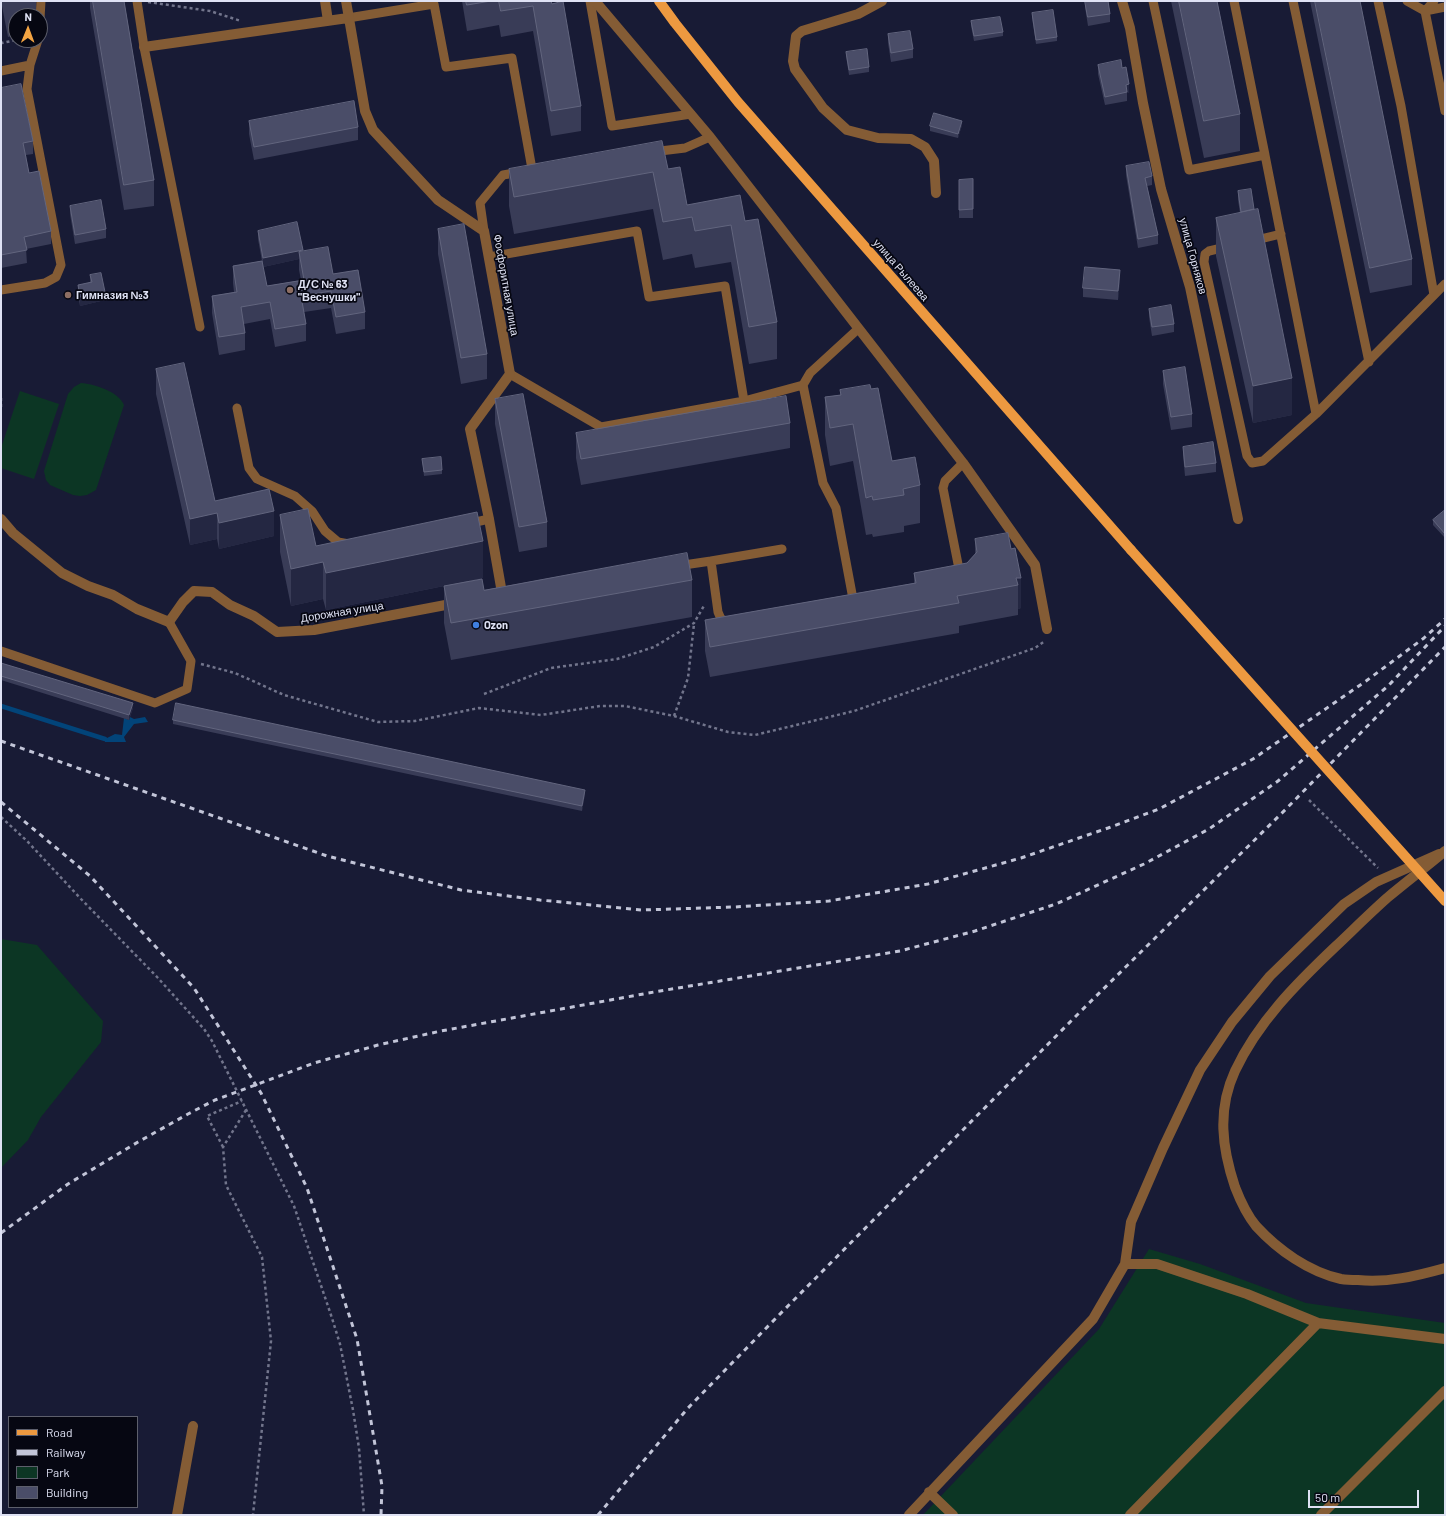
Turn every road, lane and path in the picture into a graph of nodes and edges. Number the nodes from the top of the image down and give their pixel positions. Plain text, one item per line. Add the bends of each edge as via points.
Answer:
1 (325, 1) edge
2 (346, 1) edge
3 (590, 1) edge
4 (595, 1) edge
5 (660, 1) edge
6 (882, 1) edge
7 (1122, 1) edge
8 (1153, 1) edge
9 (1234, 1) edge
10 (1293, 1) edge
11 (1378, 1) edge
12 (1407, 1) edge
13 (1434, 1) edge
14 (141, 2) edge
15 (1445, 7) edge
16 (1425, 11) junction
17 (348, 18) junction
18 (328, 20) junction
19 (259, 31) junction
20 (144, 47) junction
21 (35, 48) edge
22 (30, 65) junction
23 (1, 71) edge
24 (1445, 111) edge
25 (691, 114) junction
26 (710, 137) junction
27 (639, 154) edge
28 (1265, 155) junction
29 (547, 167) edge
30 (532, 169) junction
31 (936, 193) dead end
32 (484, 230) junction
33 (1281, 234) junction
34 (489, 257) junction
35 (1445, 284) edge
36 (1, 290) edge
37 (1434, 295) junction
38 (200, 327) dead end
39 (858, 329) junction
40 (1369, 362) junction
41 (510, 374) junction
42 (803, 385) junction
43 (1, 398) edge
44 (744, 401) junction
45 (237, 408) dead end
46 (1, 410) edge
47 (1316, 414) junction
48 (963, 463) junction
49 (1, 519) edge
50 (490, 519) junction
51 (1238, 519) dead end
52 (460, 525) edge
53 (355, 546) edge
54 (782, 549) dead end
55 (711, 561) junction
56 (664, 568) edge
57 (950, 582) edge
58 (715, 588) junction
59 (487, 596) edge
60 (868, 596) edge
61 (465, 601) edge
62 (744, 619) edge
63 (169, 622) junction
64 (694, 623) junction
65 (1047, 628) joint
66 (1, 651) edge
67 (191, 661) junction
68 (484, 694) dead end
69 (674, 716) junction
70 (1309, 800) dead end
71 (1, 816) edge
72 (1445, 851) edge
73 (1387, 877) junction
74 (1445, 901) edge
75 (242, 1101) junction
76 (246, 1110) junction
77 (223, 1147) junction
78 (1124, 1264) junction
79 (1445, 1268) edge
80 (1318, 1323) junction
81 (1445, 1339) edge
82 (1445, 1391) edge
83 (193, 1426) dead end
84 (929, 1492) junction
85 (177, 1515) edge
86 (253, 1515) edge
87 (364, 1515) edge
88 (909, 1515) edge
89 (953, 1515) edge
90 (1130, 1515) edge
91 (1321, 1515) edge

1 - 18 street
2 - 17 street, Фосфоритная улица
3 - 25 lane via 612,126
4 - 25 street
5 - 74 main road, улица Рылеева, bridge via 738,102 1131,550
6 - 31 street via 858,14 802,31 796,36 793,61 795,69 823,108 847,130 878,138 911,139 925,147 934,161
7 - 51 street, улица Горняков via 1130,28 1161,189 1190,287
8 - 28 lane via 1189,170
9 - 28 lane
10 - 40 lane
11 - 37 lane via 1401,106
12 - 16 lane
13 - 16 lane
14 - 19 path via 224,14
14 - 20 lane
15 - 16 lane
16 - 24 lane
17 - 18 street
17 - 30 lane via 434,4 446,67 512,58
17 - 32 street, Фосфоритная улица via 365,111 373,130 438,200
18 - 19 street
19 - 20 street
20 - 38 lane
21 - 22 lane
22 - 23 lane
22 - 36 lane via 27,90 61,265 56,277 45,283
25 - 26 street
26 - 27 lane via 685,148
26 - 39 street
28 - 33 lane
29 - 30 lane
30 - 32 lane via 503,175 480,203
32 - 34 street, Фосфоритная улица
33 - 47 lane
33 - 47 lane via 1209,251 1205,254 1204,262 1247,456 1252,462 1263,461
34 - 41 street, Фосфоритная улица
34 - 44 lane via 636,231 649,297 725,286
35 - 37 lane
37 - 40 lane
39 - 42 lane via 810,374
39 - 48 street
40 - 47 lane
41 - 44 lane via 601,428
41 - 50 street via 470,429
42 - 44 lane
42 - 60 lane via 823,483 836,508 849,600
43 - 46 path
45 - 53 lane via 249,468 257,479 295,496 312,511 325,531 338,542
48 - 57 lane via 945,481 943,488 958,569
48 - 65 street via 1035,565
49 - 63 street via 12,533 62,573
50 - 52 lane
50 - 59 street via 506,592
54 - 55 lane
55 - 56 lane
55 - 58 lane
58 - 62 lane via 721,619 728,622
58 - 64 path
61 - 63 street, Дорожная улица via 314,630 277,632 212,592 194,591
63 - 67 lane
64 - 68 path via 654,647 617,659 551,668
64 - 69 path via 688,678
65 - 69 path via 1045,640 1035,648 854,711 755,735 728,732
66 - 67 lane via 154,703 187,689
67 - 69 path via 235,673 284,694 378,722 415,721 479,708 541,715 600,706 625,706
70 - 73 path
71 - 75 path via 204,1028
72 - 73 street
72 - 79 street via 1386,899 1289,992 1263,1024 1235,1072 1227,1093 1223,1142 1229,1169 1240,1198 1255,1225 1282,1250 1310,1268 1342,1279 1375,1282 1411,1277
73 - 78 street via 1344,904 1314,932 1270,976 1232,1022 1200,1070 1163,1148 1131,1222
75 - 76 path
75 - 77 path via 207,1116
76 - 77 path
76 - 87 path via 294,1206 340,1344 359,1448
77 - 86 path via 226,1185 262,1257 270,1341
78 - 80 street via 1157,1264 1247,1294
78 - 84 street via 1092,1319
80 - 81 street
80 - 90 street
82 - 91 street
83 - 85 street
84 - 88 street
84 - 89 street

